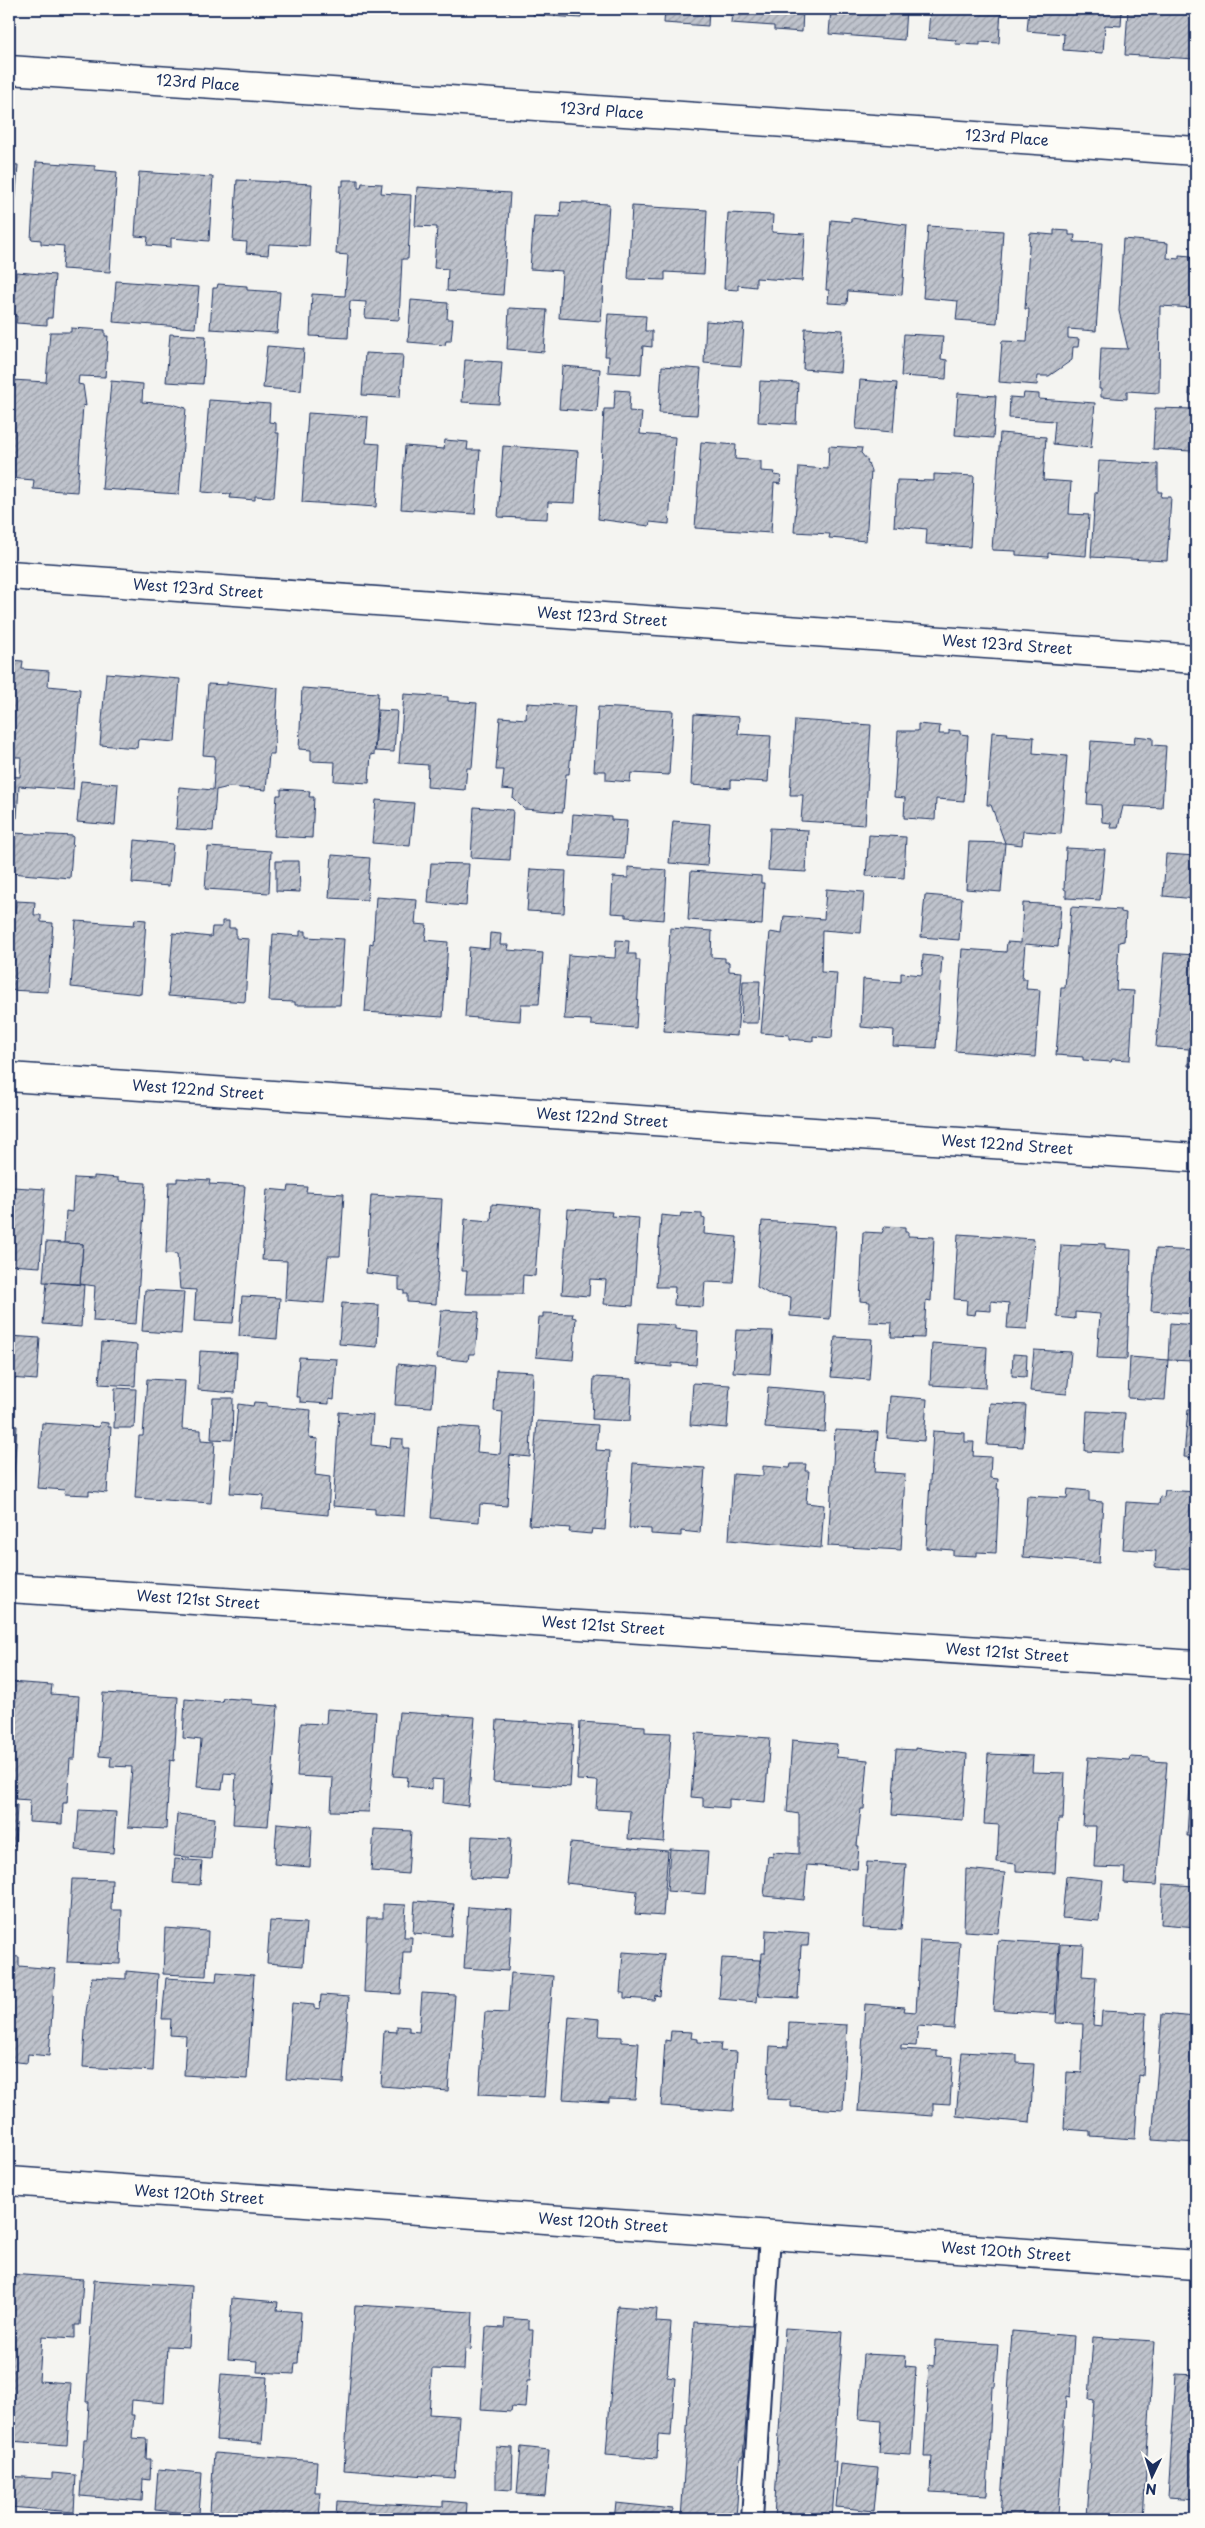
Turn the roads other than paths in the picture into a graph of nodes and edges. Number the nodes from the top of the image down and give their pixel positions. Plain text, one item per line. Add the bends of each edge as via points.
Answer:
1 (9, 70) edge
2 (1196, 151) edge
3 (9, 576) edge
4 (1196, 658) edge
5 (9, 1077) edge
6 (1196, 1158) edge
7 (9, 1588) edge
8 (1196, 1665) edge
9 (9, 2181) edge
10 (770, 2235) junction
11 (1196, 2265) edge
12 (752, 2519) edge

1 - 2 street, 123rd Place
3 - 4 street, West 123rd Street
5 - 6 street, West 122nd Street
7 - 8 street, West 121st Street
9 - 10 street, West 120th Street
10 - 11 street, West 120th Street
10 - 12 lane

